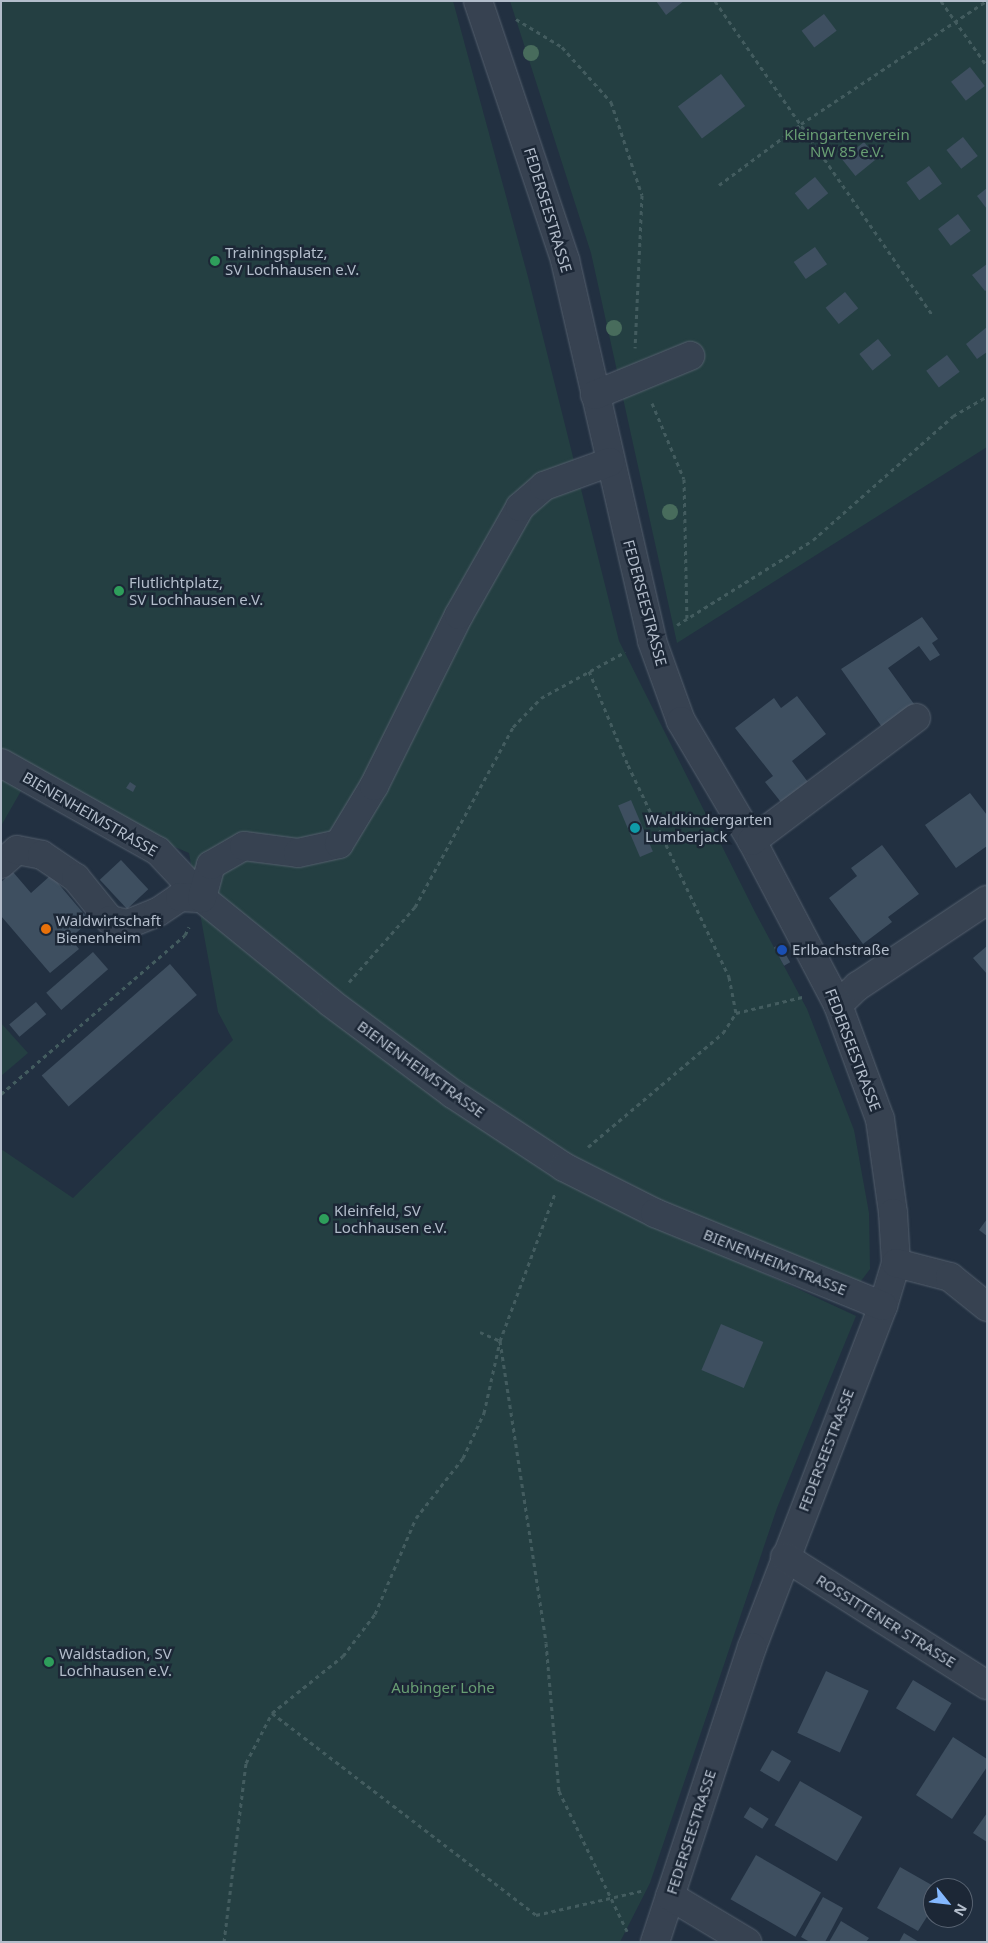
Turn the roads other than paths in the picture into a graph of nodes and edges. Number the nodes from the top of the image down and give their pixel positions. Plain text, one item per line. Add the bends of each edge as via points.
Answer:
1 (478, 1) edge
2 (690, 356) dead end
3 (594, 395) junction
4 (610, 462) junction
5 (916, 718) dead end
6 (1, 763) edge
7 (752, 841) junction
8 (1, 864) edge
9 (202, 898) junction
10 (987, 900) edge
11 (838, 1005) junction
12 (896, 1263) junction
13 (883, 1306) junction
14 (987, 1307) edge
15 (785, 1557) junction
16 (987, 1684) edge
17 (670, 1896) junction
18 (655, 1942) edge
19 (747, 1942) edge

1 - 3 street, FEDERSEESTRASSE via 565,260
2 - 3 street
3 - 4 street, FEDERSEESTRASSE
4 - 7 street, FEDERSEESTRASSE via 652,641 681,721
4 - 9 street via 544,486 520,507 460,615 374,786 339,844 298,852 244,846 211,864
5 - 7 street
6 - 9 street, BIENENHEIMSTRASSE via 158,851
7 - 11 street, FEDERSEESTRASSE
8 - 9 street via 17,850 42,855 76,878 110,920 128,924 158,912 180,897
9 - 13 street, BIENENHEIMSTRASSE via 331,1003 453,1094 564,1167 655,1213
10 - 11 street via 858,986
11 - 12 street, FEDERSEESTRASSE via 880,1119
12 - 13 street, FEDERSEESTRASSE
12 - 14 street via 950,1277
13 - 15 street, FEDERSEESTRASSE
15 - 16 street, ROSSITTENER STRASSE
15 - 17 street, FEDERSEESTRASSE
17 - 18 street, FEDERSEESTRASSE
17 - 19 street

